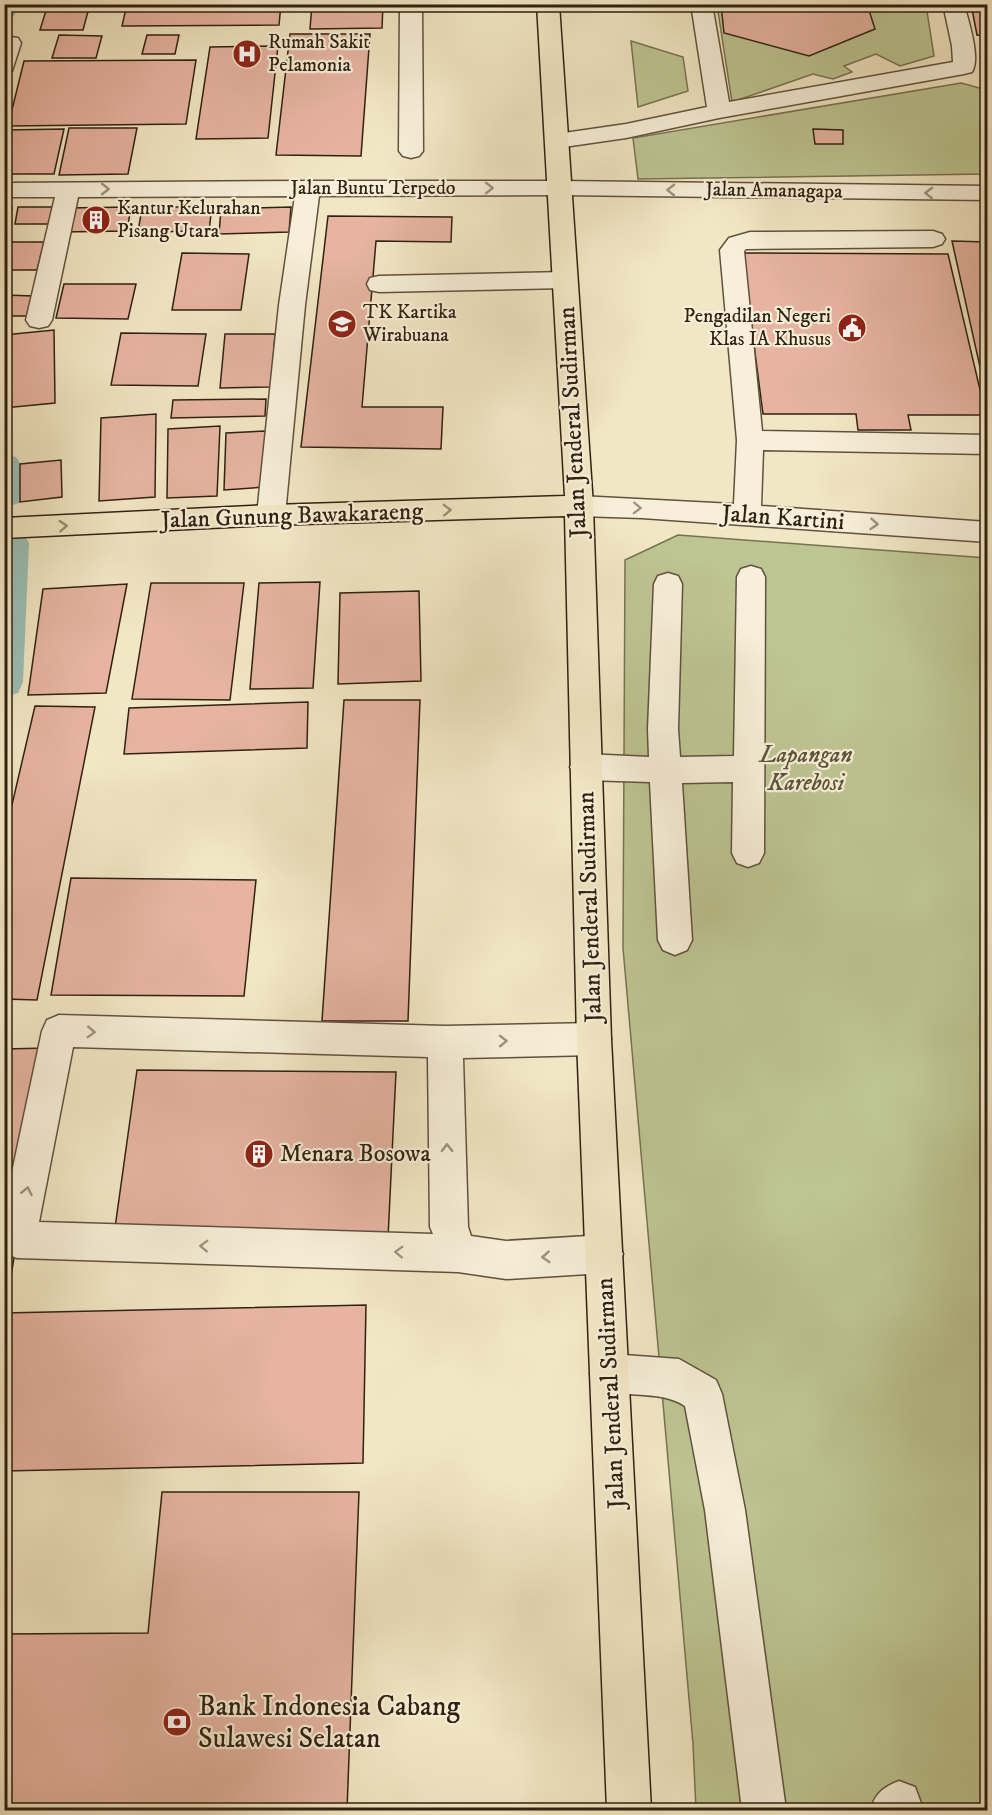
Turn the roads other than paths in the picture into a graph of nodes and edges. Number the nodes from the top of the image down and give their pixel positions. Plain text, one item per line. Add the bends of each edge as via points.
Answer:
1 (411, 4) edge
2 (548, 4) edge
3 (701, 4) edge
4 (953, 4) edge
5 (10, 43) dead end
6 (4, 66) edge
7 (964, 67) junction
8 (987, 76) edge
9 (719, 111) junction
10 (557, 141) junction
11 (411, 151) dead end
12 (308, 188) junction
13 (561, 188) junction
14 (68, 189) junction
15 (4, 190) edge
16 (987, 193) edge
17 (933, 239) dead end
18 (565, 280) junction
19 (378, 284) dead end
20 (39, 320) dead end
21 (750, 440) junction
22 (987, 445) edge
23 (579, 506) junction
24 (271, 515) junction
25 (747, 515) junction
26 (4, 528) edge
27 (987, 532) edge
28 (751, 577) dead end
29 (668, 584) dead end
30 (586, 767) junction
31 (749, 769) junction
32 (665, 770) junction
33 (748, 853) dead end
34 (675, 940) dead end
35 (594, 1039) junction
36 (445, 1042) junction
37 (458, 1253) junction
38 (604, 1254) junction
39 (610, 1374) junction
40 (629, 1810) edge
41 (764, 1810) edge

1 - 11 street
2 - 10 main road, Jalan Jenderal Sudirman
3 - 9 street
4 - 7 street
5 - 6 street
7 - 8 street
7 - 9 street
9 - 10 street
10 - 13 main road, Jalan Jenderal Sudirman
12 -> 13 street, Jalan Buntu Terpedo
14 -> 12 street, Jalan Buntu Terpedo
12 - 24 street
16 -> 13 street, Jalan Amanagapa
13 - 18 main road, Jalan Jenderal Sudirman
14 - 15 street, Jalan Buntu Terpedo
14 - 20 street
17 - 21 street via 738,243 732,250
18 - 19 street
18 - 23 main road, Jalan Jenderal Sudirman
21 - 22 street
21 - 25 street
24 -> 23 main road, Jalan Gunung Bawakaraeng
23 -> 25 street, Jalan Kartini
23 - 30 main road, Jalan Jenderal Sudirman
26 -> 24 main road, Jalan Gunung Bawakaraeng
25 -> 27 street, Jalan Kartini
28 - 31 street
29 - 32 street
30 - 32 street
30 - 35 main road, Jalan Jenderal Sudirman
31 - 32 street
31 - 33 street
32 - 34 street
36 -> 35 street
35 - 38 main road, Jalan Jenderal Sudirman
37 -> 36 street via 449,1227
37 -> 36 street via 17,1240 59,1031
38 -> 37 street via 506,1260
38 - 39 main road, Jalan Jenderal Sudirman
39 - 40 main road, Jalan Jenderal Sudirman
39 - 41 street via 679,1379 702,1394 725,1510

